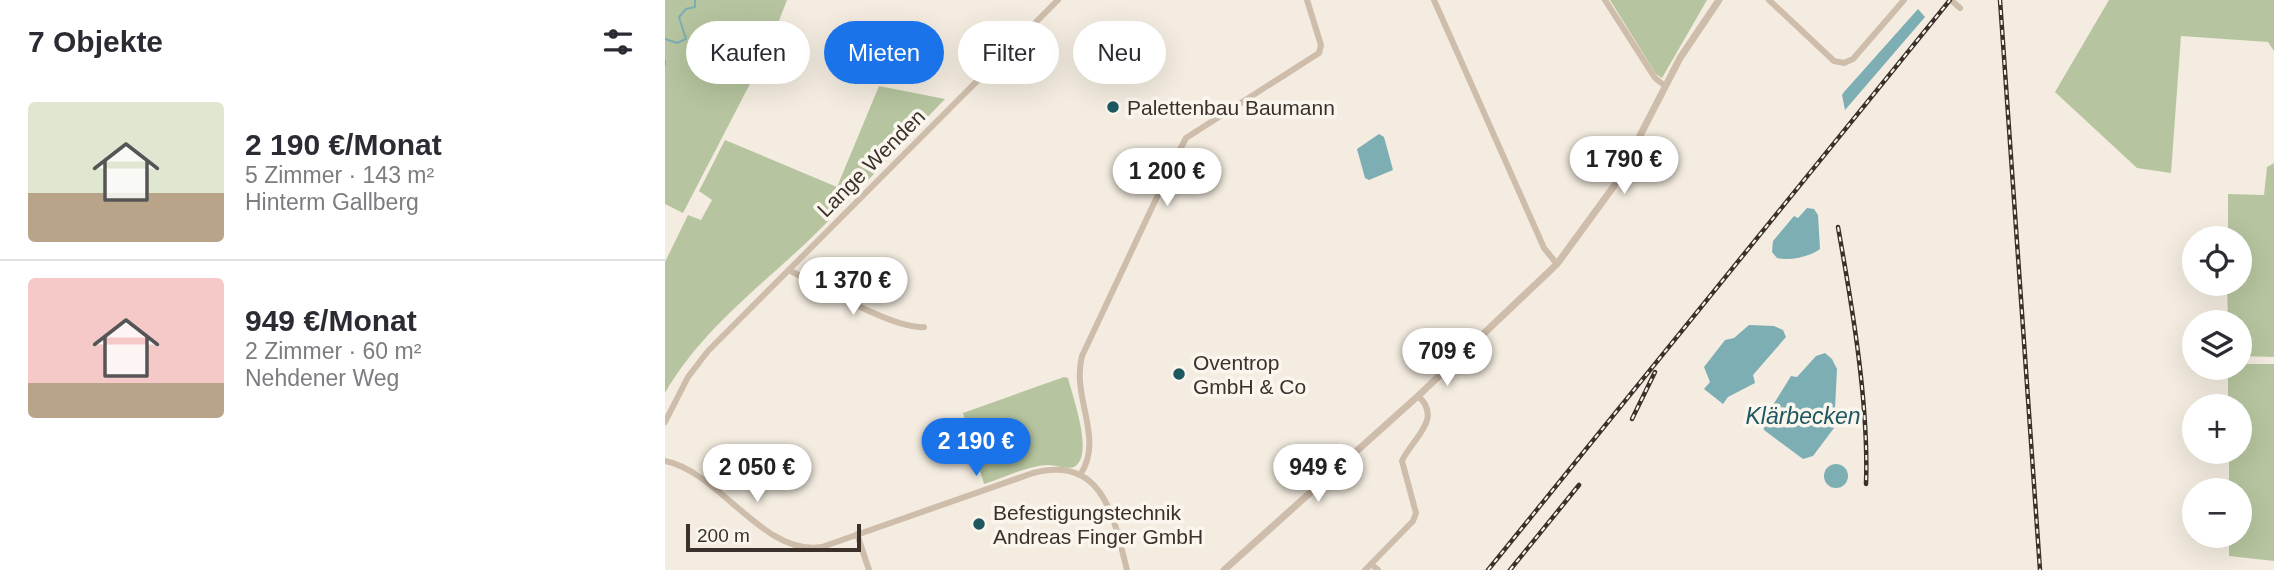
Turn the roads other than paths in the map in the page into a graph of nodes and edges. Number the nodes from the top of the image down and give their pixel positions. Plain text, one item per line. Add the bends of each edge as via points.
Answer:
1 (1058, 0) edge
2 (1307, 0) edge
3 (1434, 0) edge
4 (1605, 0) edge
5 (1719, 0) edge
6 (1769, 0) edge
7 (1904, 0) edge
8 (1951, 0) edge
9 (1960, 8) dead end
10 (1665, 86) junction
11 (1557, 264) junction
12 (789, 270) junction
13 (924, 327) dead end
14 (1418, 396) junction
15 (665, 422) edge
16 (665, 461) edge
17 (1080, 475) junction
18 (857, 534) junction
19 (1371, 564) junction
20 (869, 570) edge
21 (1127, 570) edge
22 (1224, 570) edge
23 (1365, 570) edge
24 (1378, 570) edge

1 - 12 street, Lange Wenden
2 - 17 street via 1321,45 1319,54 1187,138 1173,163 1082,356 1078,380 1090,439
3 - 11 street via 1544,248
4 - 10 street via 1655,78
5 - 10 street
6 - 7 street via 1834,61 1844,63 1853,59
8 - 9 street
10 - 11 street via 1614,186
11 - 14 street
12 - 13 street via 889,319 908,327
12 - 15 street, Lange Wenden via 700,360
14 - 19 street via 1429,415 1419,439 1402,461 1416,513
14 - 22 street
16 - 18 street via 693,473 793,545 822,547
17 - 18 street via 1059,469 1033,472
17 - 21 street via 1107,503
18 - 20 street
19 - 23 street
19 - 24 street

